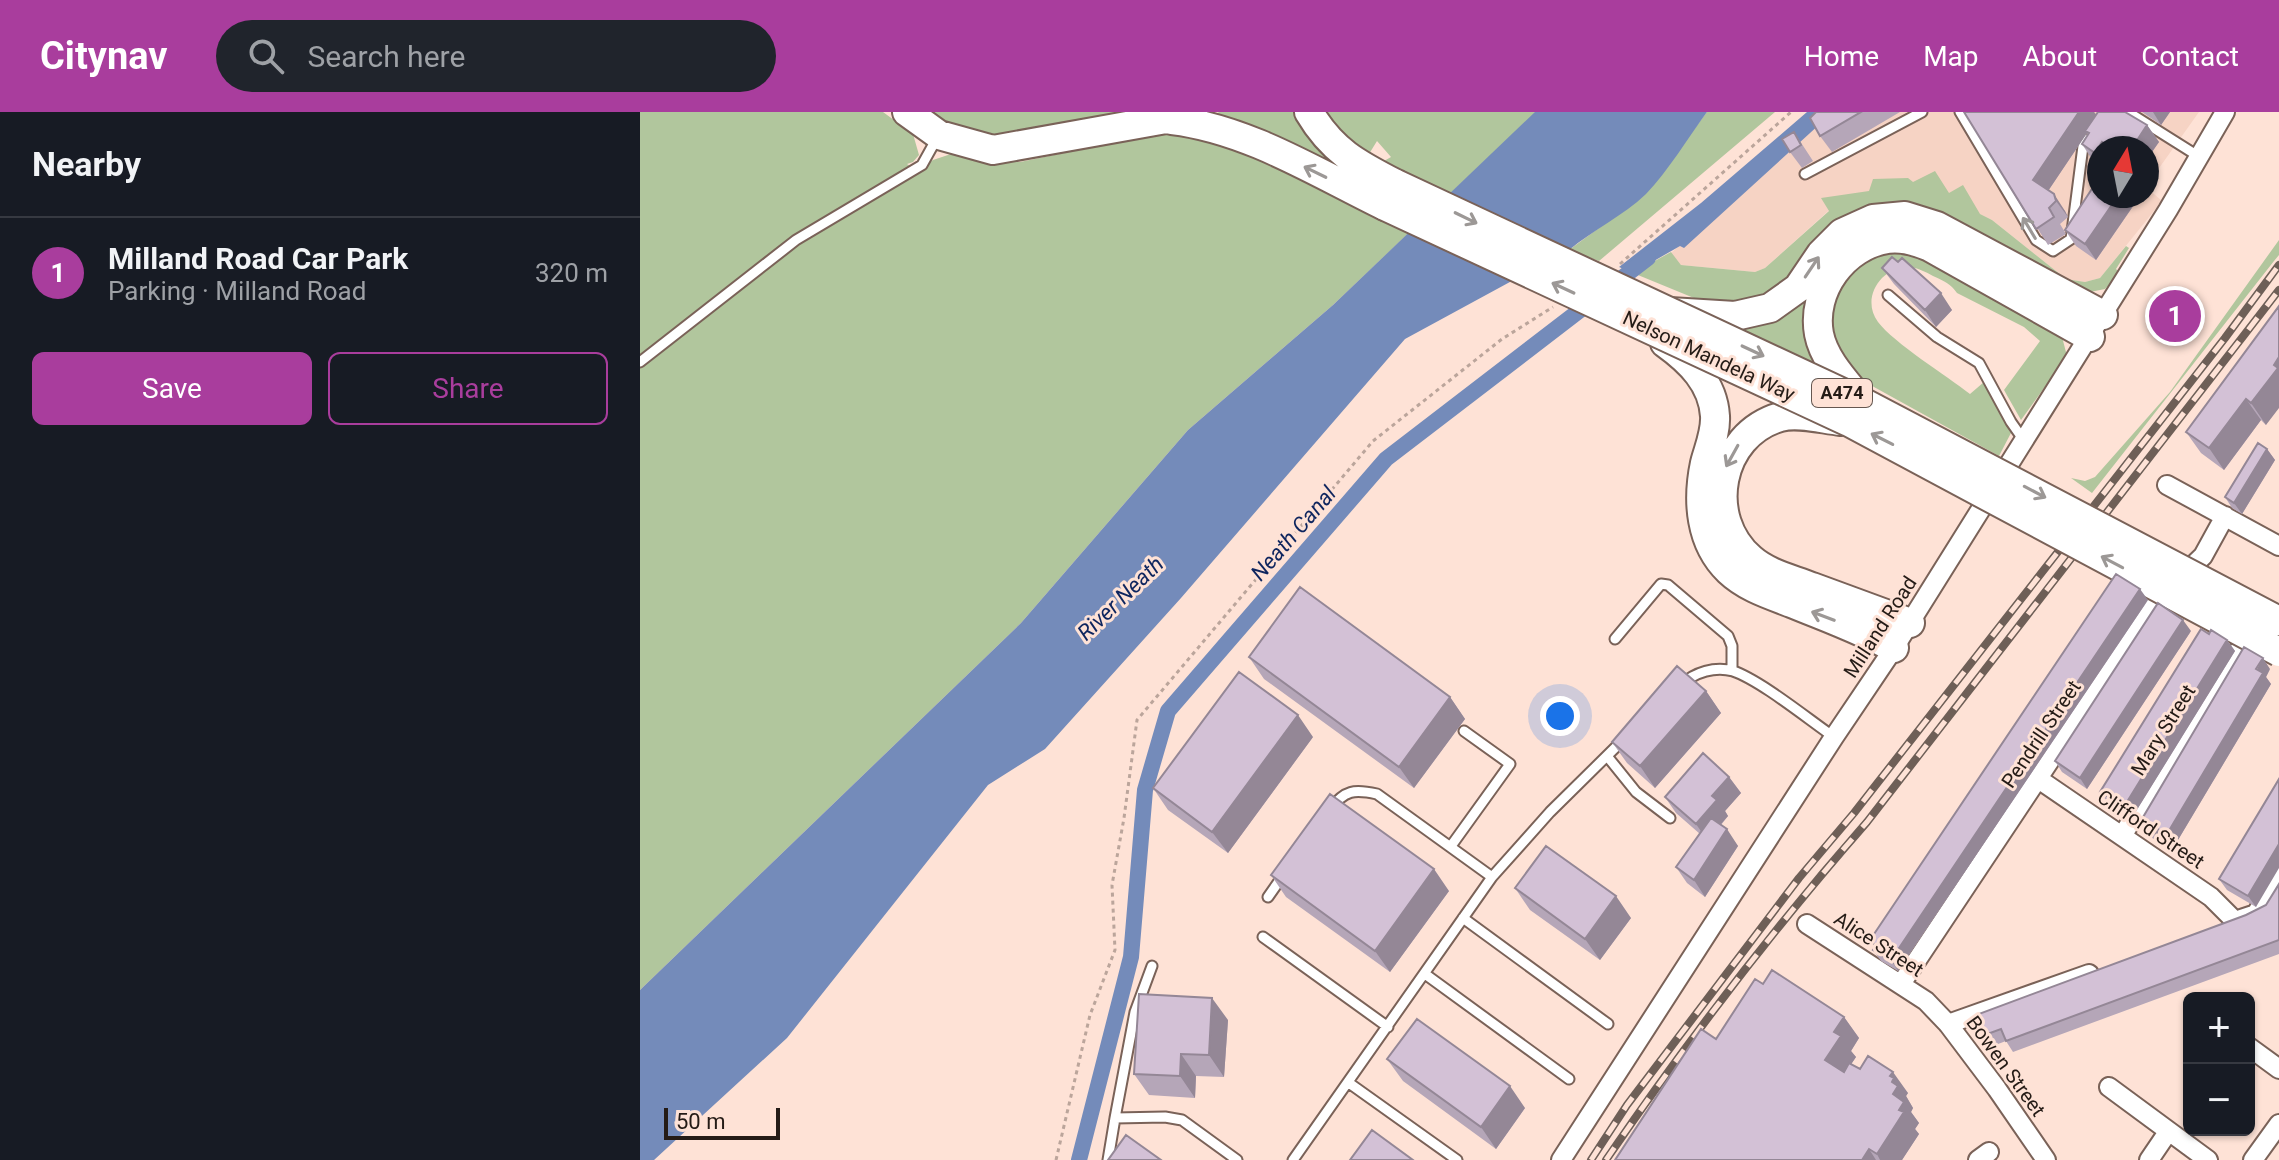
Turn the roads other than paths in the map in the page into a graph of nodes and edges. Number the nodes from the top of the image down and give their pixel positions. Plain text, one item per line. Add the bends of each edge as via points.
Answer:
1 (907, 112) edge
2 (1309, 112) edge
3 (1922, 112) edge
4 (1960, 112) edge
5 (2128, 112) edge
6 (2219, 114) edge
7 (1179, 116) edge
8 (2090, 134) edge
9 (939, 135) junction
10 (2198, 156) junction
11 (1805, 174) dead end
12 (1390, 195) junction
13 (1934, 236) junction
14 (1888, 295) dead end
15 (1669, 312) junction
16 (1634, 321) junction
17 (2096, 326) junction
18 (640, 362) edge
19 (1856, 412) junction
20 (2025, 442) junction
21 (2167, 485) dead end
22 (2225, 516) junction
23 (1722, 544) junction
24 (2279, 546) edge
25 (2279, 621) edge
26 (1910, 623) junction
27 (2223, 638) edge
28 (1615, 639) dead end
29 (2241, 647) junction
30 (1894, 648) junction
31 (2272, 656) edge
32 (1732, 670) junction
33 (1670, 696) edge
34 (1464, 731) dead end
35 (1628, 736) edge
36 (1834, 737) junction
37 (1607, 756) junction
38 (2037, 778) junction
39 (1327, 813) edge
40 (1670, 818) dead end
41 (2122, 836) junction
42 (1451, 846) junction
43 (1285, 873) edge
44 (2279, 875) edge
45 (1492, 877) junction
46 (1268, 897) dead end
47 (1463, 918) junction
48 (1807, 924) dead end
49 (1263, 937) dead end
50 (1152, 966) dead end
51 (2106, 968) edge
52 (1425, 974) junction
53 (1901, 984) junction
54 (1926, 1001) joint
55 (1608, 1024) dead end
56 (1948, 1024) junction
57 (1388, 1027) junction
58 (2255, 1051) edge
59 (2279, 1069) edge
60 (1569, 1079) dead end
61 (1349, 1083) junction
62 (2109, 1087) dead end
63 (1115, 1118) junction
64 (2279, 1124) edge
65 (2168, 1132) junction
66 (1108, 1160) edge
67 (1237, 1160) edge
68 (1293, 1160) edge
69 (1457, 1160) edge
70 (1561, 1160) edge
71 (2046, 1160) edge
72 (2149, 1160) edge
73 (2208, 1160) edge
74 (2253, 1160) edge

1 - 9 main road
2 - 12 main road, Nelson Mandela Way / A474 via 1323,134
3 - 11 lane
8 -> 4 lane via 2083,146 2071,239 2053,251 2036,240
5 - 10 lane
6 - 10 street, Milland Road
7 - 9 main road, Nelson Mandela Way via 993,150
12 -> 7 main road, Nelson Mandela Way / A474
9 - 18 lane via 922,165 796,240
10 - 17 street, Milland Road
12 -> 15 main road, Nelson Mandela Way / A474, bridge
16 -> 12 main road, Nelson Mandela Way / A474, bridge
15 -> 13 main road via 1735,316 1778,304 1798,288 1831,242 1873,219 1905,216
13 - 17 main road
13 - 19 main road via 1871,243 1849,256 1824,290 1819,334
14 - 20 lane via 1937,337 1979,363
15 -> 19 main road, Nelson Mandela Way / A474, bridge
16 - 19 main road, Nelson Mandela Way / A474, bridge
16 - 23 main road, bridge via 1694,366 1710,396 1715,416 1700,496 1703,522
17 - 20 street, Milland Road
19 -> 23 main road via 1782,416 1756,427 1736,446 1722,485
19 -> 25 main road, Nelson Mandela Way / A474, bridge
31 -> 19 main road, Nelson Mandela Way / A474, bridge
20 - 26 street, Milland Road
21 - 22 street
22 - 24 street
22 - 38 street, Pendrill Street via 2203,556 2156,601
23 - 26 main road via 1771,572
30 -> 23 main road via 1751,587 1729,571
26 - 30 street, Milland Road
27 - 29 street
28 - 32 lane via 1661,584 1668,585 1728,636
29 - 31 street
29 - 41 street, Mary Street
30 - 36 street, Milland Road
32 - 33 lane via 1692,675
32 - 36 lane
34 - 42 lane via 1510,764
35 - 37 lane
36 - 70 street, Milland Road
37 - 40 lane via 1636,792
37 - 45 lane
38 - 41 street, Clifford Street
38 - 53 street, Pendrill Street
39 - 42 lane via 1340,797 1357,790 1377,794
41 - 44 street, Clifford Street via 2211,897 2228,924 2256,914
42 - 45 lane
43 - 46 lane
45 - 47 lane
47 - 52 lane
47 - 55 lane
48 - 53 street, Alice Street
49 - 57 lane
50 - 63 lane via 1135,1012
51 - 56 street
52 - 57 lane
52 - 60 lane
53 - 54 street, Alice Street
54 - 56 street, Bowen Street
56 - 71 street, Bowen Street
57 - 61 lane
58 - 59 street
61 - 68 lane
61 - 69 lane
62 - 65 street
63 - 66 lane
63 - 67 lane via 1182,1120
64 - 74 street
65 - 72 street
65 - 73 street

